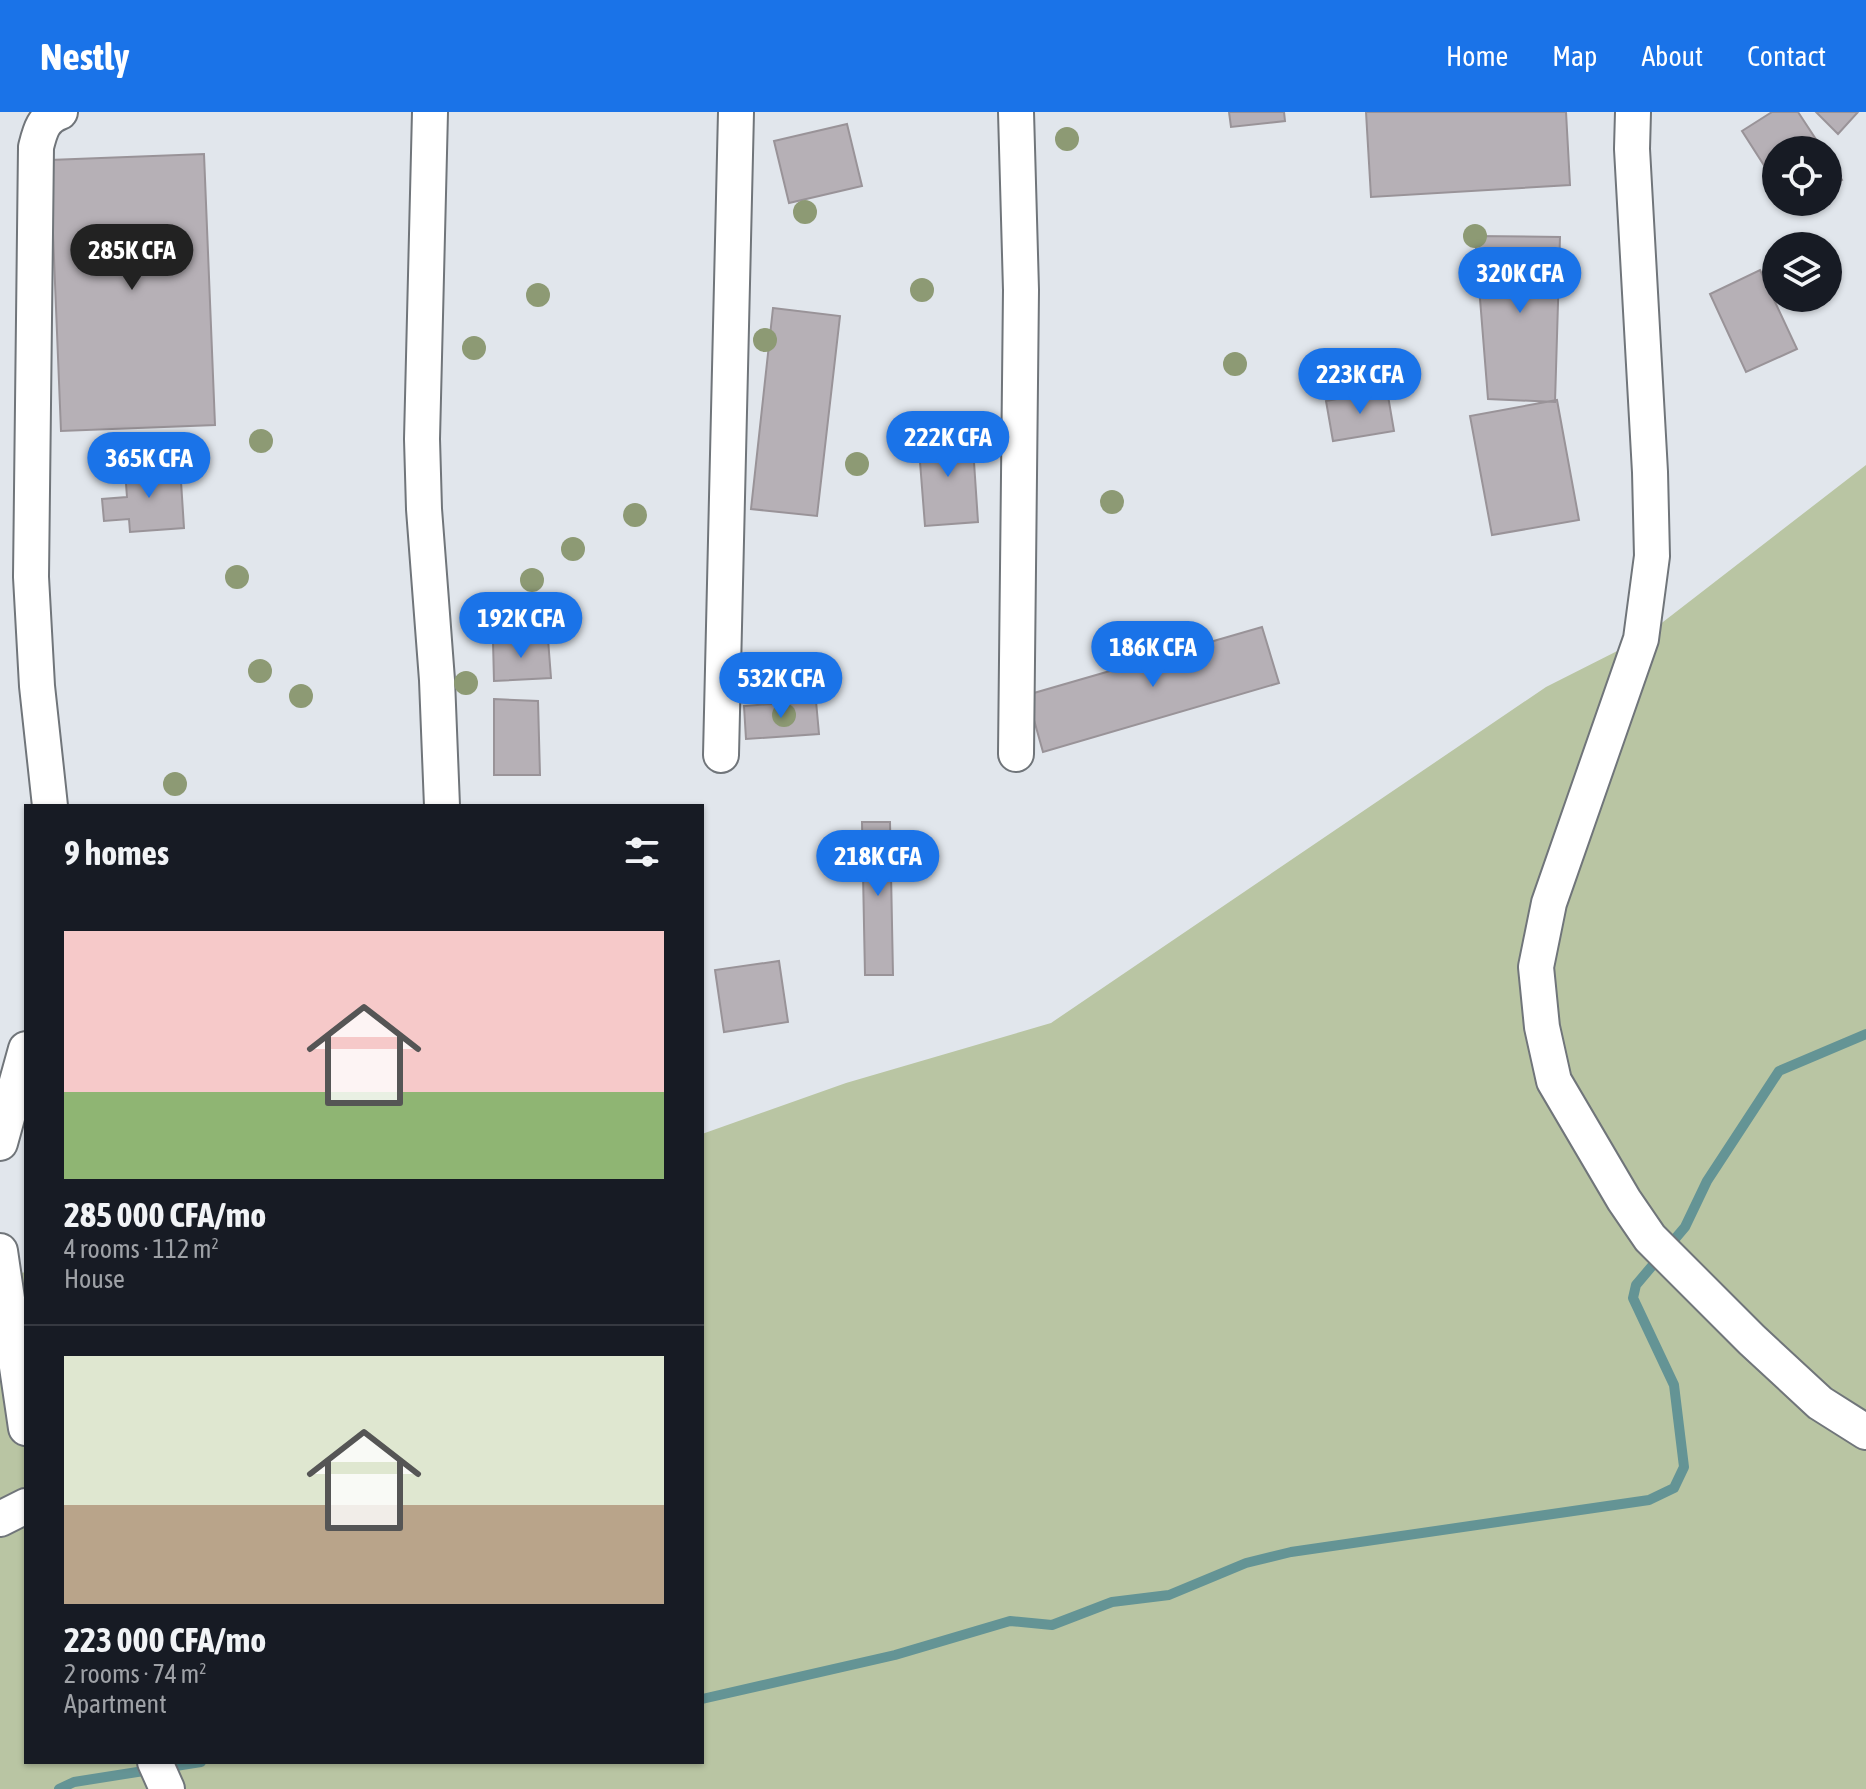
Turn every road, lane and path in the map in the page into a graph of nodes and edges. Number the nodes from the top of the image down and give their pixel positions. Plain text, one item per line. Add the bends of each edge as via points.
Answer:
1 (60, 112) edge
2 (430, 112) edge
3 (736, 112) edge
4 (1016, 112) edge
5 (1633, 112) edge
6 (1016, 754) dead end
7 (721, 755) dead end
8 (50, 804) edge
9 (442, 804) edge
10 (24, 1056) edge
11 (0, 1143) edge
12 (0, 1251) edge
13 (24, 1414) edge
14 (1866, 1432) edge
15 (24, 1507) edge
16 (0, 1519) edge
17 (156, 1764) edge
18 (167, 1789) edge

1 - 8 street via 50,115 40,129 36,147 31,456 31,577
2 - 9 street via 422,439
3 - 7 street
4 - 6 street via 1021,290
5 - 14 street via 1652,556 1641,639 1549,903 1536,967 1542,1027 1554,1081 1650,1238 1820,1403
10 - 11 street
12 - 13 street
15 - 16 street
17 - 18 street

